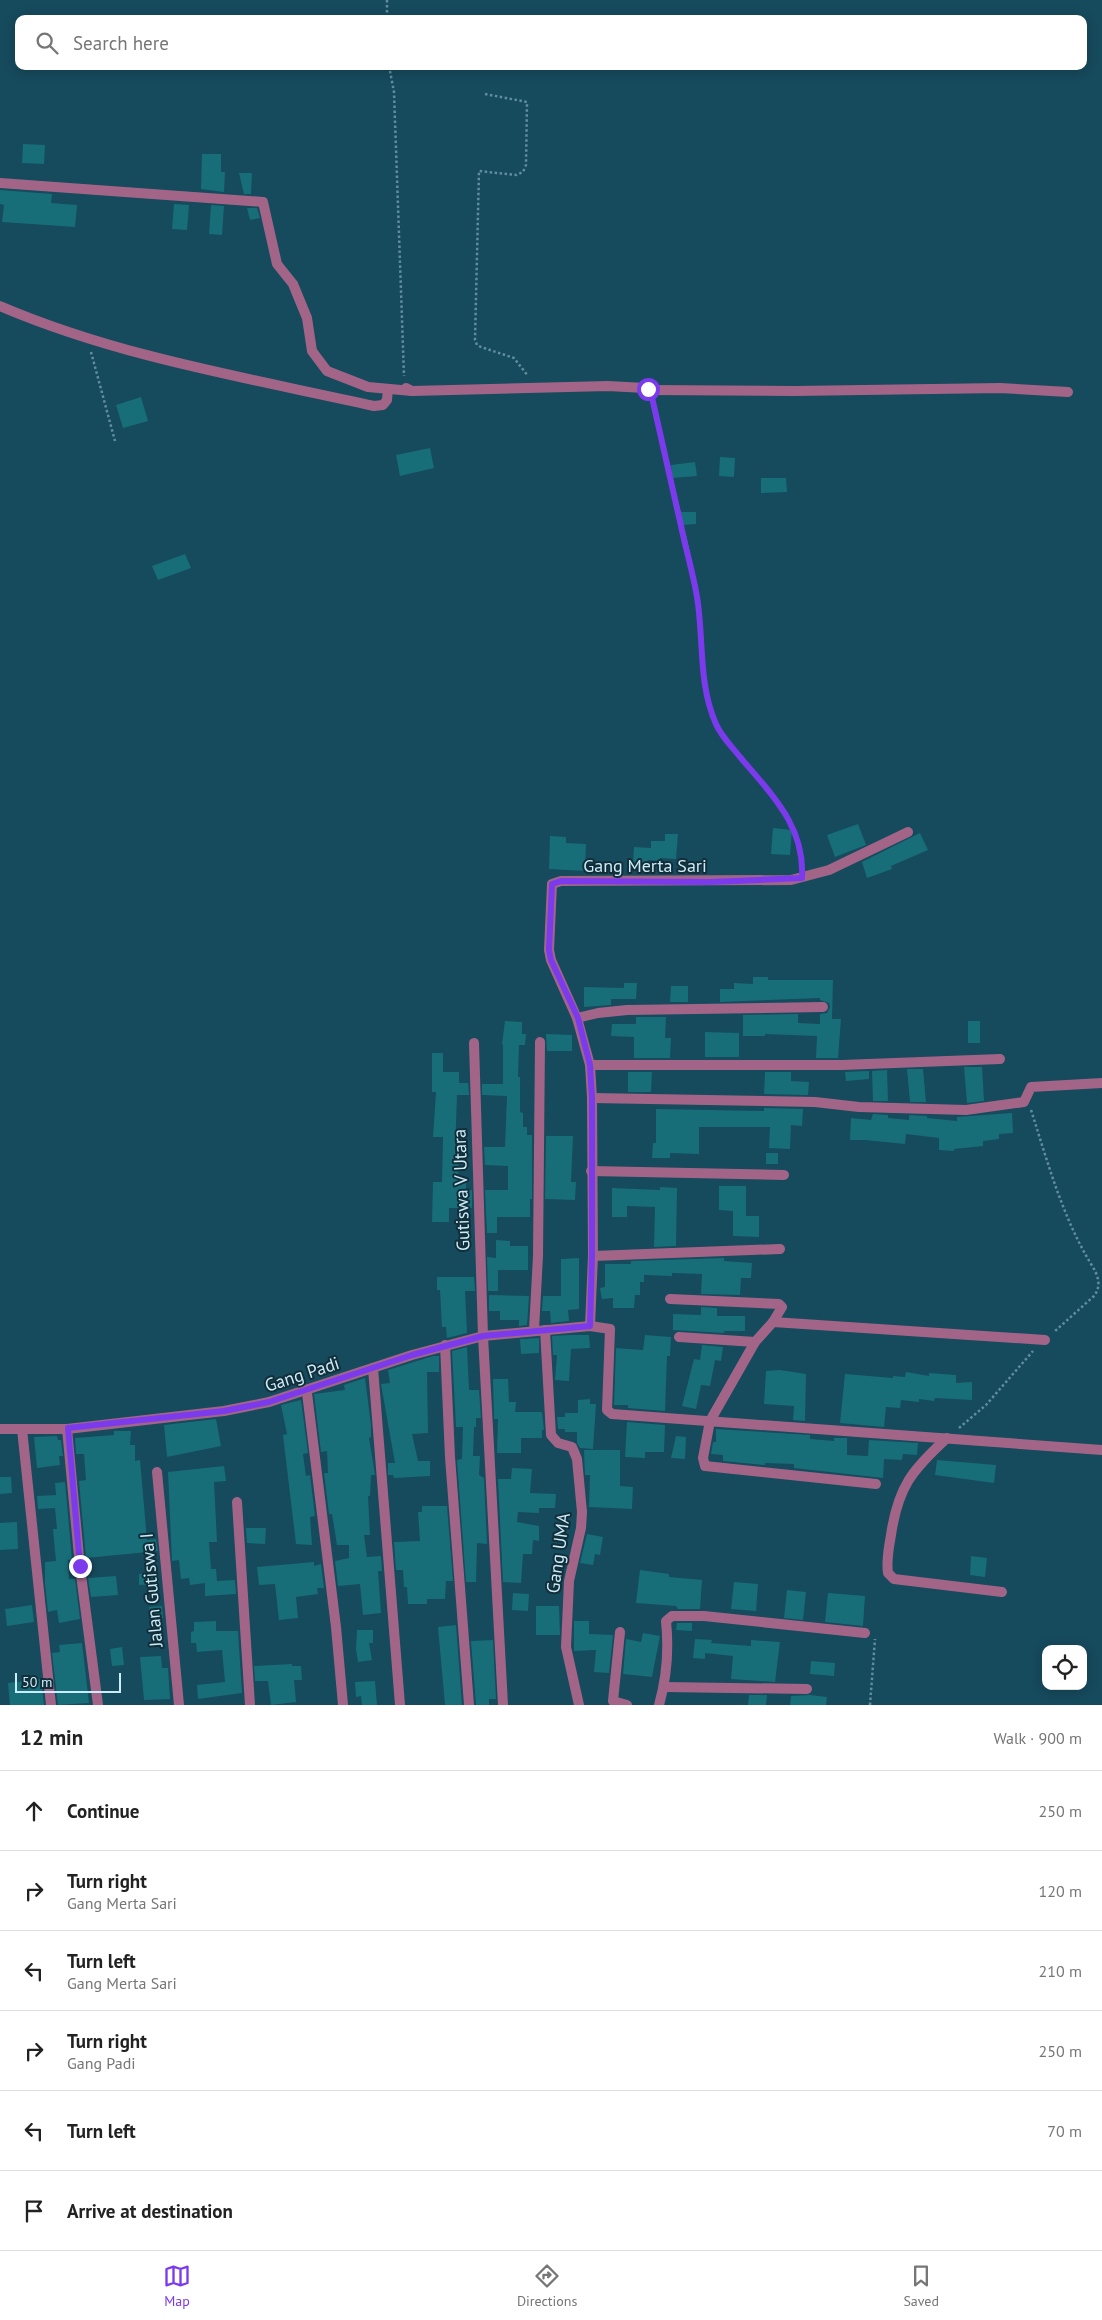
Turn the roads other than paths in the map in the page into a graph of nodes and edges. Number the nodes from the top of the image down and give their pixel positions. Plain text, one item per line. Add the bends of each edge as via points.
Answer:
1 (0, 183) edge
2 (0, 306) edge
3 (388, 389) junction
4 (1068, 392) dead end
5 (908, 832) dead end
6 (823, 1007) dead end
7 (578, 1018) junction
8 (540, 1042) dead end
9 (474, 1043) dead end
10 (1000, 1059) dead end
11 (590, 1065) junction
12 (1102, 1083) edge
13 (592, 1098) junction
14 (591, 1171) junction
15 (784, 1175) dead end
16 (780, 1250) dead end
17 (592, 1256) junction
18 (670, 1299) dead end
19 (773, 1322) junction
20 (590, 1326) junction
21 (534, 1330) junction
22 (545, 1330) junction
23 (483, 1336) junction
24 (680, 1337) dead end
25 (1045, 1340) road end
26 (755, 1342) junction
27 (445, 1346) junction
28 (373, 1368) junction
29 (307, 1393) dead end
30 (710, 1421) junction
31 (22, 1428) junction
32 (68, 1428) junction
33 (0, 1429) edge
34 (947, 1438) junction
35 (1102, 1450) edge
36 (157, 1472) dead end
37 (876, 1484) dead end
38 (236, 1502) dead end
39 (1002, 1592) dead end
40 (620, 1632) dead end
41 (865, 1633) road end
42 (664, 1688) junction
43 (806, 1689) dead end
44 (51, 1705) edge
45 (98, 1705) edge
46 (179, 1705) edge
47 (250, 1705) edge
48 (343, 1705) edge
49 (400, 1705) edge
50 (469, 1705) edge
51 (503, 1705) edge
52 (578, 1705) edge
53 (626, 1705) edge
54 (660, 1705) edge

1 - 3 street via 263,202 277,264 293,284 307,318 312,351 327,371 368,387
2 - 3 street via 87,338 192,366 374,406 383,405
3 - 4 street via 608,386 650,391 1000,388
5 - 7 street, Gang Merta Sari via 829,870 802,878 710,882 561,881 552,884 549,950
6 - 7 street via 627,1010
7 - 11 street, Gang Merta Sari
8 - 21 street
9 - 23 street, Gutiswa V Utara
10 - 11 street via 842,1065
11 - 13 street, Gang Merta Sari
12 - 13 street via 1031,1088 1024,1102 966,1110 859,1107 815,1102
13 - 14 street, Gang Merta Sari
14 - 15 street
14 - 17 street, Gang Merta Sari
16 - 17 street
17 - 20 street, Gang Merta Sari
18 - 19 street via 779,1304 781,1311
19 - 25 street
19 - 26 street
20 - 22 street, Gang Padi
20 - 30 street, Gang Padi via 610,1328 609,1413
21 - 22 street, Gang Padi
21 - 23 street, Gang Padi
22 - 52 street, Gang UMA via 551,1435 558,1443 572,1447 578,1468 581,1528 569,1581 566,1647
23 - 27 street, Gang Padi
23 - 51 street, Gutiswa V Utara
24 - 26 street
26 - 30 street
27 - 28 street, Gang Padi
27 - 50 street
28 - 32 street, Gang Padi via 269,1402 224,1411
28 - 49 street
29 - 48 street
30 - 34 street
30 - 37 street via 703,1458 705,1466
31 - 32 street, Gang Padi
31 - 33 street, Gang Padi
31 - 44 street
32 - 45 street via 80,1566
34 - 35 street
34 - 39 street via 918,1466 903,1487 893,1522 888,1573 894,1579
36 - 46 street, Jalan Gutiswa I
38 - 47 street
40 - 53 street via 613,1702
41 - 42 street via 704,1616 672,1616 666,1621 669,1644
42 - 43 street
42 - 54 street

